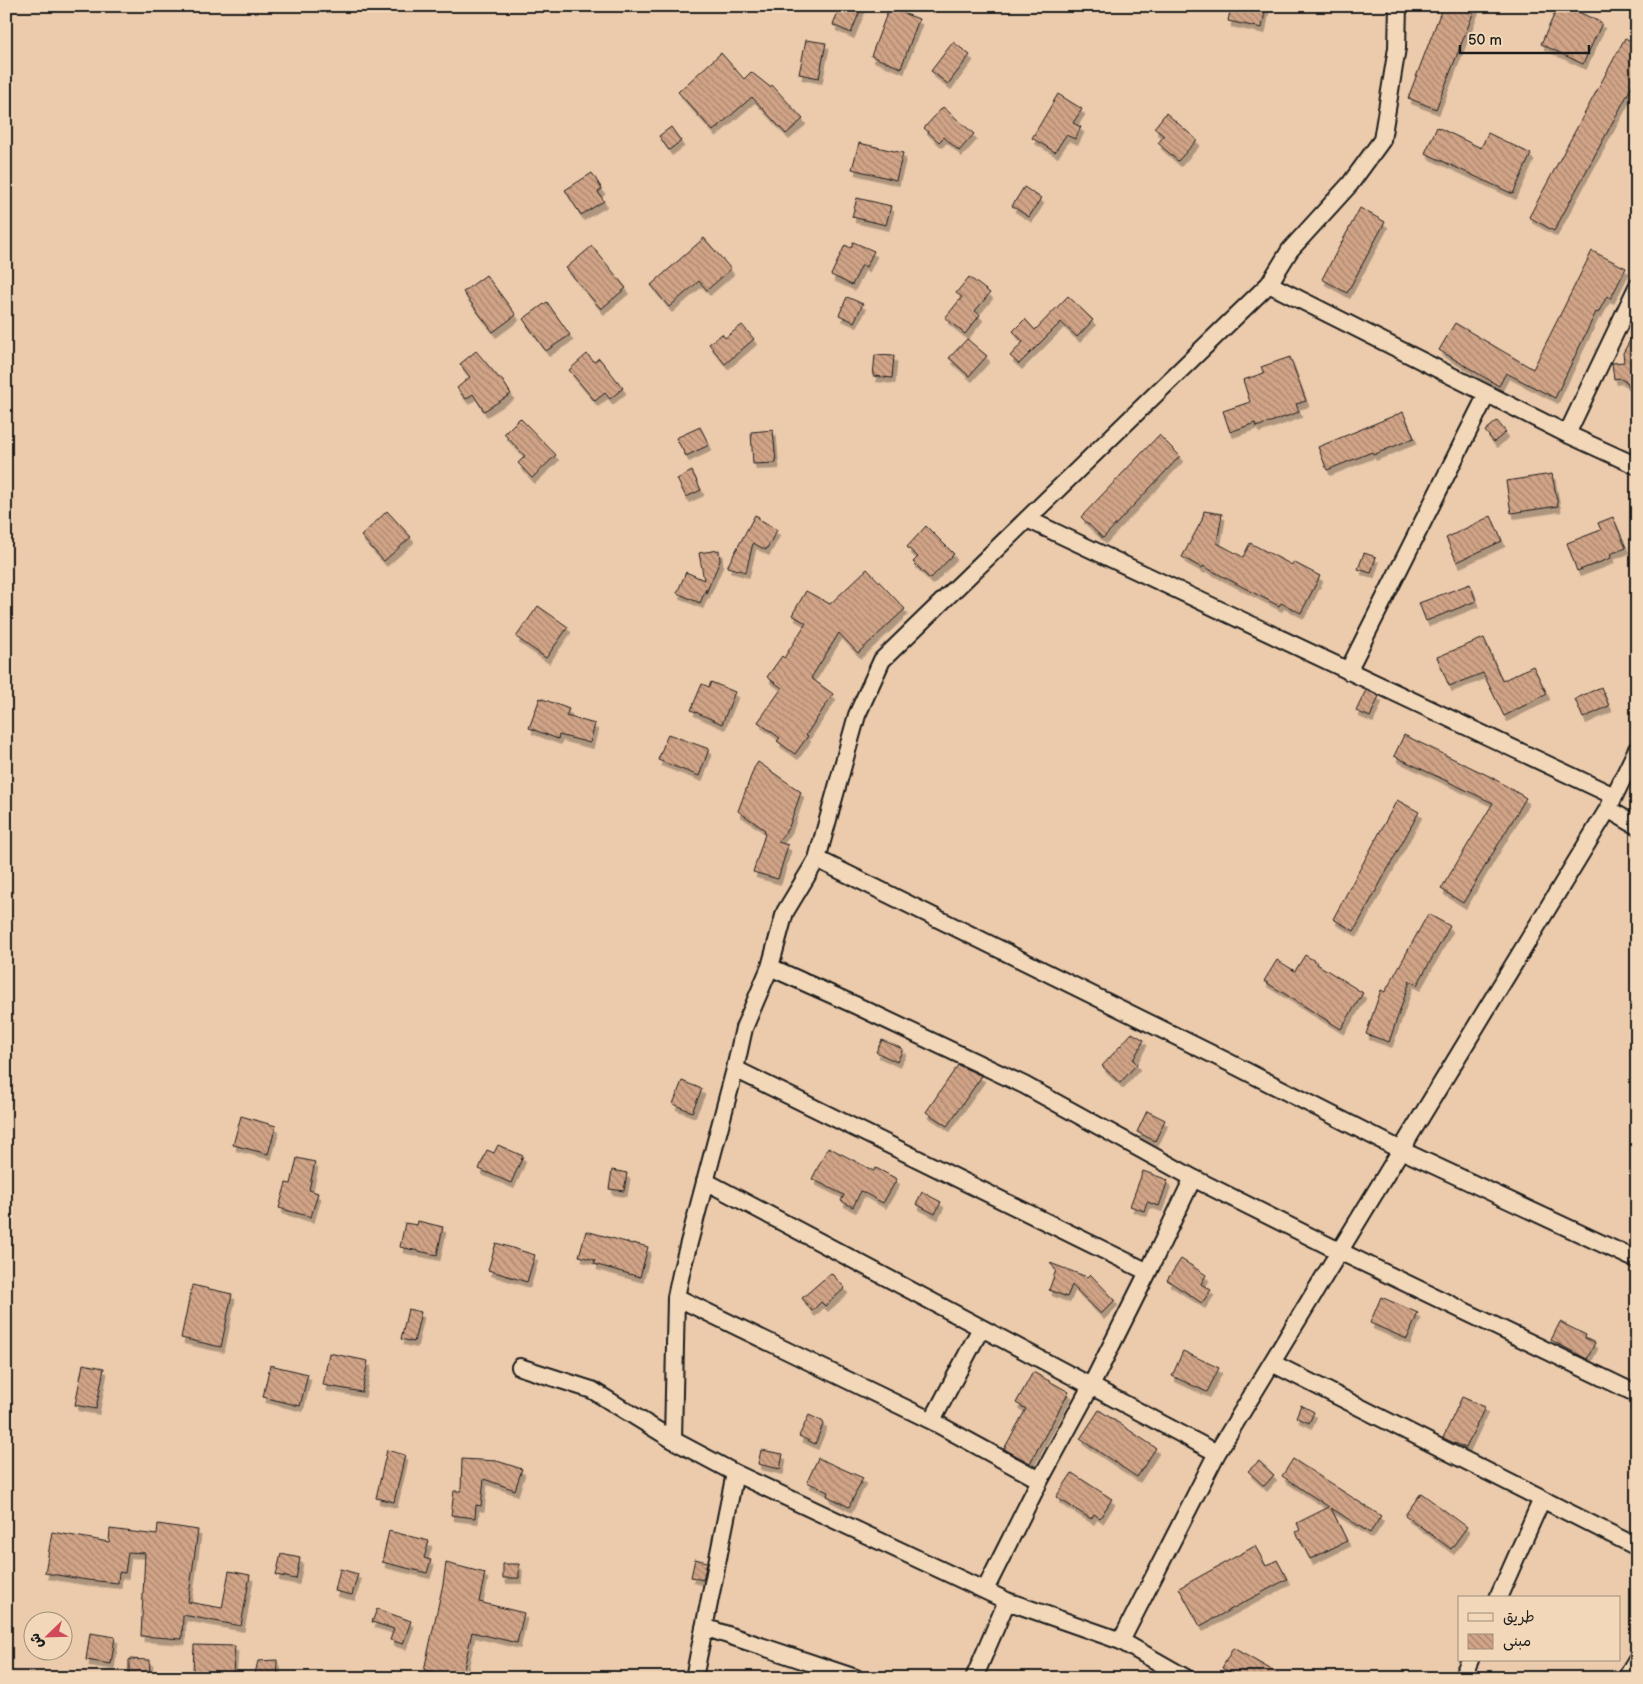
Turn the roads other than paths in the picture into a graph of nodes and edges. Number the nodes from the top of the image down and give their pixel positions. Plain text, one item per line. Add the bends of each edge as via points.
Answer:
1 (1398, 6) edge
2 (1269, 284) junction
3 (1637, 287) edge
4 (1487, 394) junction
5 (1567, 434) junction
6 (1637, 466) edge
7 (1027, 518) junction
8 (1348, 671) junction
9 (1637, 749) edge
10 (1611, 803) junction
11 (1637, 826) edge
12 (817, 859) junction
13 (770, 967) junction
14 (736, 1069) junction
15 (1401, 1150) junction
16 (1193, 1178) junction
17 (705, 1181) junction
18 (1339, 1251) junction
19 (1637, 1260) edge
20 (1148, 1272) junction
21 (676, 1298) junction
22 (981, 1328) junction
23 (1272, 1363) junction
24 (520, 1368) dead end
25 (1091, 1386) junction
26 (1637, 1394) edge
27 (932, 1421) junction
28 (673, 1440) junction
29 (1217, 1453) junction
30 (735, 1473) junction
31 (1040, 1480) junction
32 (1542, 1500) junction
33 (1637, 1547) edge
34 (986, 1590) junction
35 (1499, 1596) edge
36 (1006, 1601) junction
37 (704, 1627) junction
38 (1121, 1641) junction
39 (1637, 1660) edge
40 (1469, 1662) edge
41 (694, 1678) edge
42 (856, 1678) edge
43 (974, 1678) edge
44 (1186, 1678) edge
45 (1462, 1678) edge
46 (1626, 1678) edge

1 - 2 street via 1397,48 1382,140 1350,184 1290,250
2 - 4 street
2 - 7 street
3 - 5 street
4 - 5 street
4 - 8 street
5 - 6 street
7 - 8 street
7 - 12 street via 882,660 857,716
8 - 10 street
9 - 10 street
10 - 11 street
10 - 15 street
12 - 13 street via 784,912
12 - 15 street
13 - 14 street via 744,1028
13 - 16 street via 1024,1085
14 - 17 street
14 - 20 street
15 - 18 street
15 - 19 street
16 - 18 street
16 - 20 street
17 - 21 street
17 - 22 street
18 - 23 street
18 - 26 street
20 - 25 street
21 - 27 street
21 - 28 street
22 - 25 street
22 - 27 street
23 - 29 street
23 - 32 street
24 - 28 street via 592,1390
25 - 29 street
25 - 31 street
27 - 31 street
28 - 30 street
29 - 38 street
30 - 34 street
30 - 37 street
31 - 34 street
32 - 33 street
32 - 35 street
34 - 36 street
36 - 38 street
36 - 43 street
37 - 41 street
37 - 42 street
38 - 44 street
39 - 46 street
40 - 45 street

